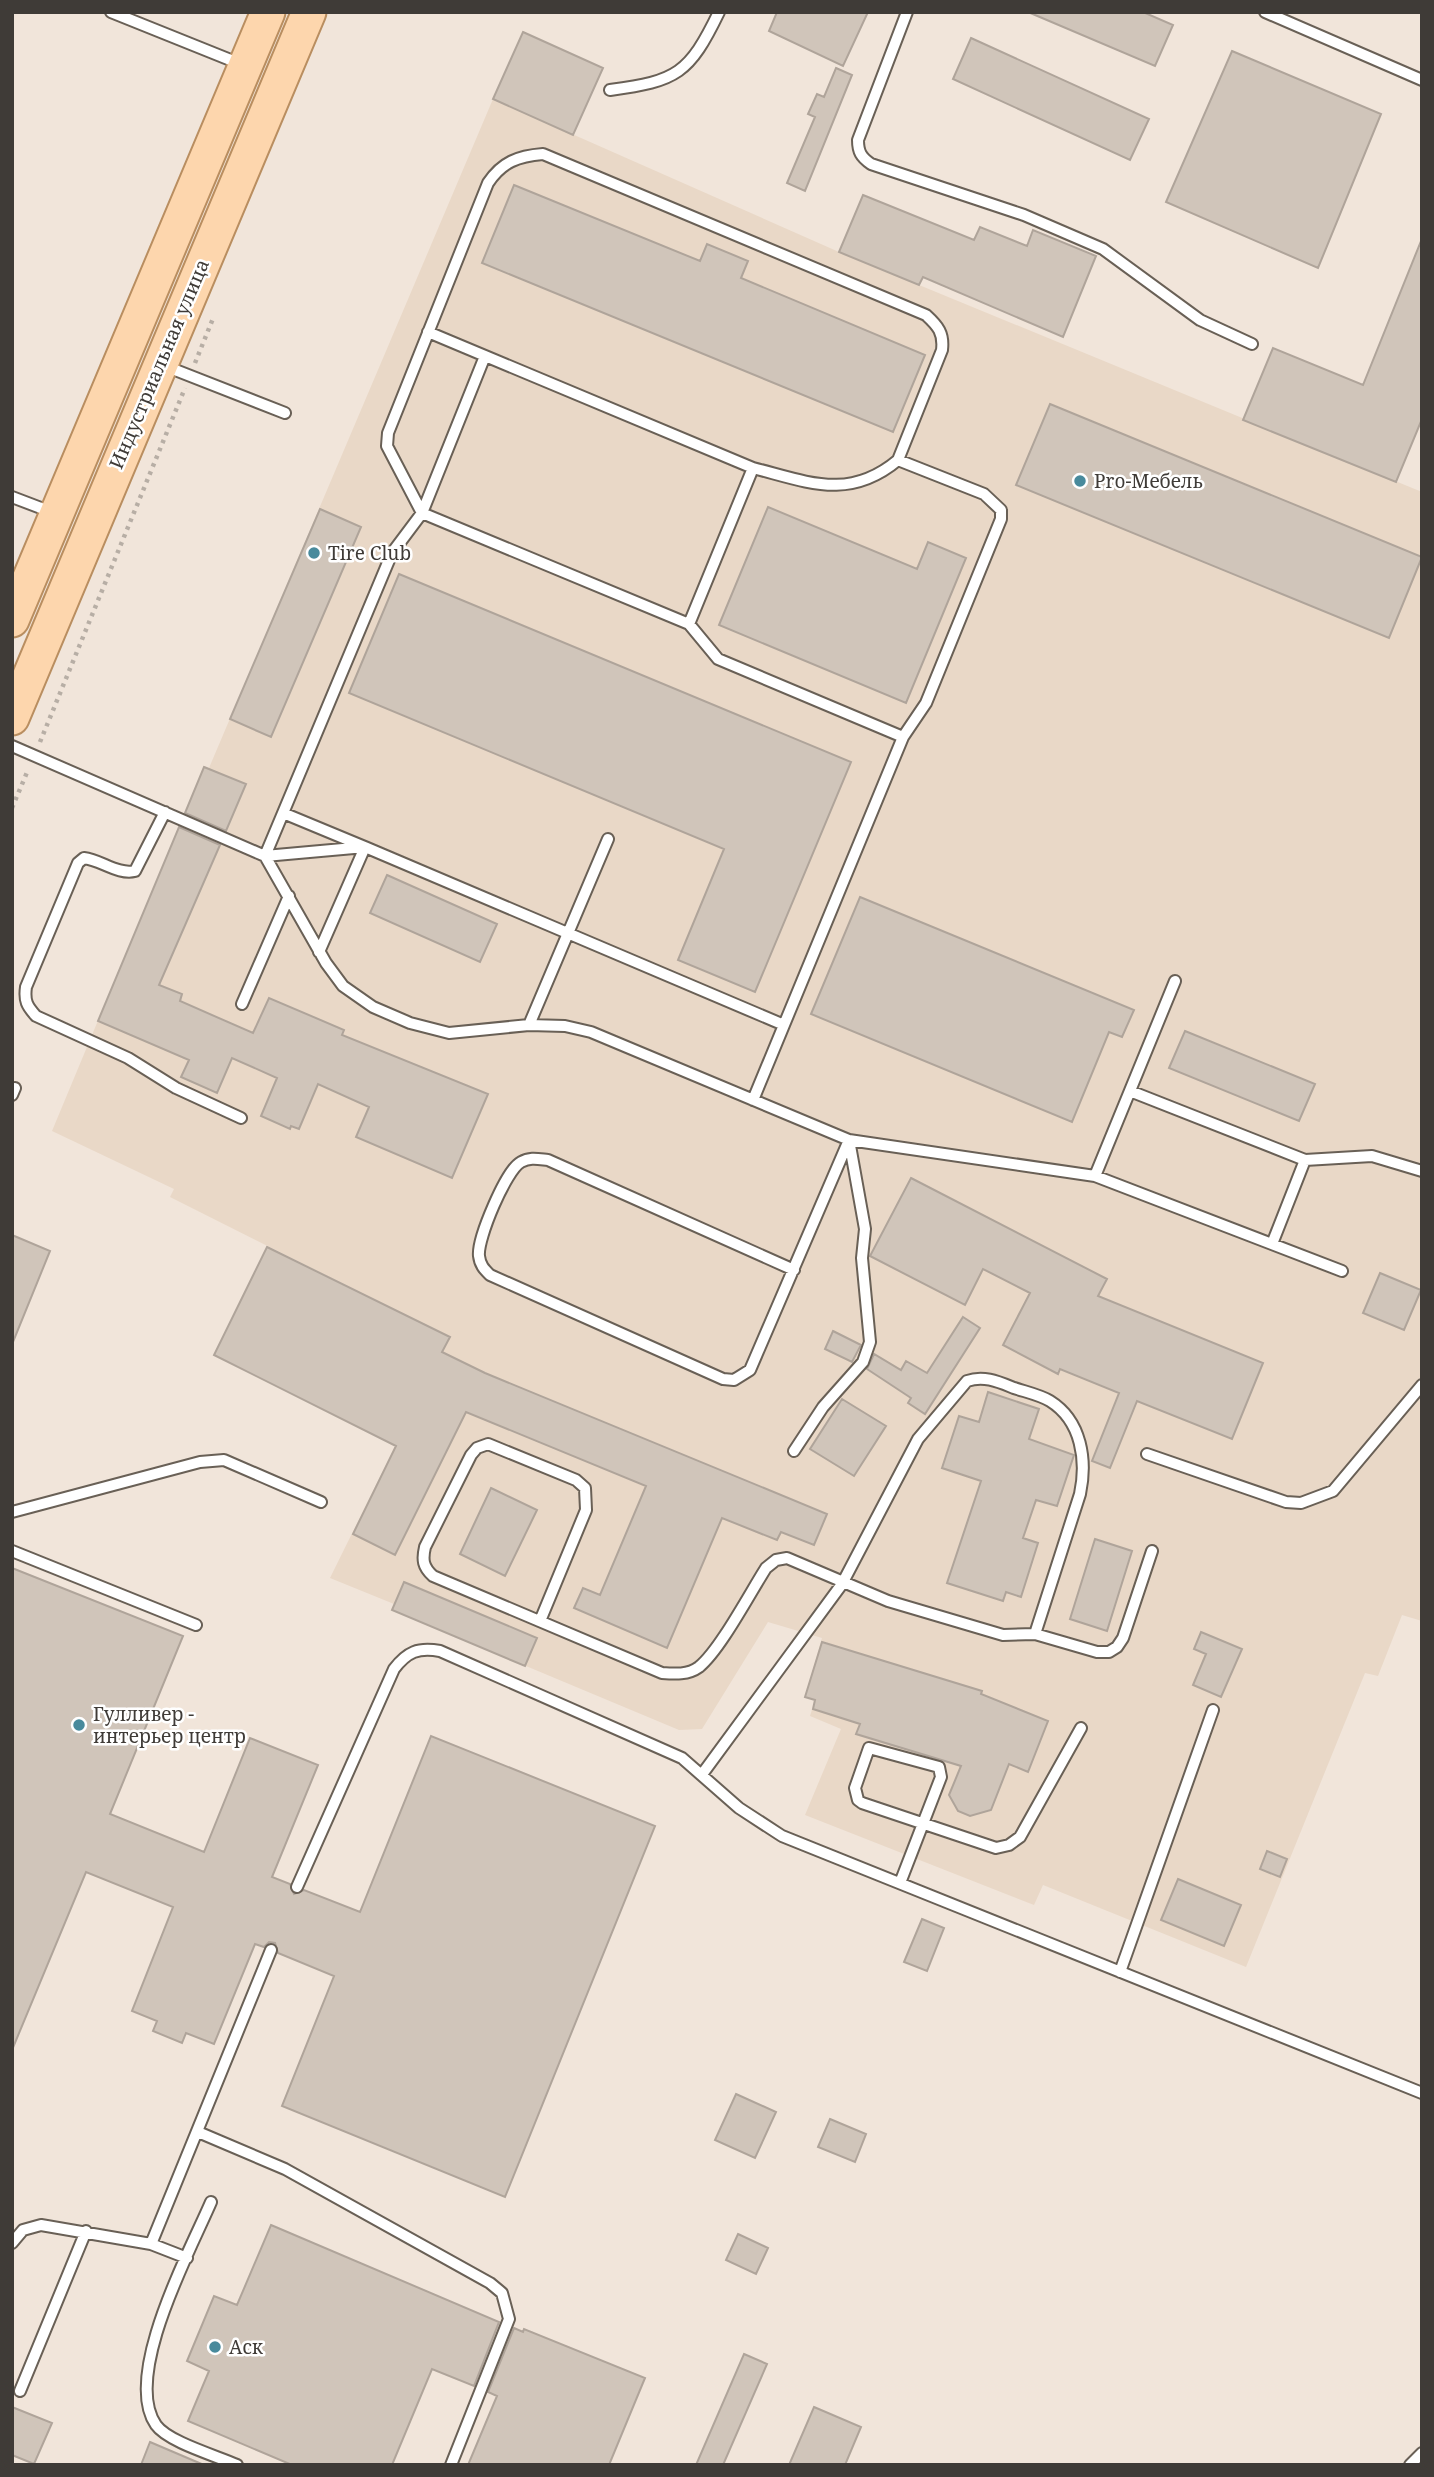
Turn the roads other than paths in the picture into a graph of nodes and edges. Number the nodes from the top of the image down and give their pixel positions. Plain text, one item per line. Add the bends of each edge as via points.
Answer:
1 (111, 12) edge
2 (268, 12) edge
3 (309, 12) edge
4 (719, 12) edge
5 (908, 12) edge
6 (1265, 12) edge
7 (245, 66) junction
8 (1422, 80) edge
9 (610, 90) dead end
10 (428, 332) junction
11 (1252, 344) dead end
12 (485, 356) junction
13 (159, 363) junction
14 (285, 413) dead end
15 (898, 460) junction
16 (753, 468) junction
17 (12, 497) edge
18 (422, 513) junction
19 (57, 514) junction
20 (16, 601) edge
21 (689, 624) junction
22 (12, 718) edge
23 (903, 737) junction
24 (12, 746) edge
25 (165, 813) junction
26 (283, 813) junction
27 (608, 839) dead end
28 (365, 847) junction
29 (265, 856) junction
30 (289, 896) junction
31 (567, 934) junction
32 (319, 952) junction
33 (1175, 981) dead end
34 (242, 1004) dead end
35 (528, 1025) junction
36 (784, 1025) junction
37 (1130, 1091) junction
38 (753, 1100) junction
39 (241, 1118) dead end
40 (849, 1140) junction
41 (1305, 1160) junction
42 (1422, 1171) edge
43 (1095, 1176) junction
44 (1272, 1244) junction
45 (794, 1270) junction
46 (1342, 1271) dead end
47 (1422, 1385) edge
48 (794, 1451) dead end
49 (1147, 1454) dead end
50 (321, 1502) dead end
51 (12, 1512) edge
52 (12, 1551) edge
53 (1152, 1551) dead end
54 (842, 1584) junction
55 (540, 1621) junction
56 (195, 1625) dead end
57 (1035, 1634) junction
58 (1213, 1710) dead end
59 (1081, 1728) dead end
60 (704, 1773) junction
61 (923, 1824) junction
62 (900, 1883) junction
63 (297, 1887) dead end
64 (271, 1950) dead end
65 (1120, 1972) junction
66 (1422, 2093) edge
67 (198, 2132) junction
68 (211, 2202) dead end
69 (86, 2231) junction
70 (12, 2243) edge
71 (151, 2244) junction
72 (187, 2258) junction
73 (20, 2391) dead end
74 (1422, 2453) edge
75 (237, 2465) edge
76 (451, 2465) edge
77 (1410, 2465) edge

1 - 7 lane
2 - 7 main road, Индустриальная улица
3 - 13 main road, Индустриальная улица
4 - 9 lane via 691,62 674,75 656,84
5 - 11 lane via 858,140 863,158 1024,215 1103,249 1200,320
6 - 8 lane
7 - 19 main road, Индустриальная улица
10 - 12 lane
10 - 15 lane via 497,169 526,155 551,156 926,315 937,324 942,350
10 - 18 lane via 387,446
12 - 16 lane
12 - 18 lane
13 - 14 lane
13 - 22 main road, Индустриальная улица
15 - 16 lane via 881,474 850,485 828,486
15 - 23 lane via 984,494 1000,510 1001,519 926,703
16 - 21 lane
17 - 19 lane
18 - 21 lane
18 - 26 lane via 392,554
19 - 20 main road, Индустриальная улица
21 - 23 lane via 718,659
23 - 36 lane
24 - 25 lane
25 - 29 lane
25 - 39 lane via 135,871 127,873 92,859 78,863 24,998 36,1016
26 - 28 lane
26 - 29 lane
27 - 31 lane
28 - 29 lane
28 - 31 lane
28 - 32 lane
29 - 30 lane
30 - 32 lane
30 - 34 lane
31 - 35 lane
31 - 36 lane
32 - 35 lane via 358,999 410,1023 449,1033
33 - 37 lane
35 - 38 lane via 591,1032
36 - 38 lane
37 - 41 lane
37 - 43 lane
38 - 40 lane
40 - 43 lane
40 - 45 lane
40 - 48 lane via 865,1229 862,1258 870,1342 863,1362 823,1406
41 - 42 lane via 1372,1156
41 - 44 lane
43 - 44 lane
44 - 46 lane
45 - 45 lane via 548,1160 531,1158 510,1171 480,1239 482,1267 490,1275 723,1379 734,1380 750,1370
47 - 49 lane via 1333,1491 1311,1501 1286,1502
50 - 51 lane via 224,1460 200,1462
52 - 56 lane
53 - 57 lane via 1117,1647 1097,1652
54 - 55 lane via 799,1561 775,1560 711,1654 698,1668 680,1674 662,1673
54 - 57 lane via 1003,1635
54 - 57 lane via 918,1439 967,1381 988,1378 1048,1400 1061,1410 1074,1426 1082,1452 1080,1494
54 - 60 lane
55 - 55 lane via 588,1498 576,1480 488,1444 471,1455 422,1558 433,1576
58 - 65 lane
59 - 61 lane via 1020,1837 1009,1845 996,1849
60 - 62 lane via 739,1808 770,1829
60 - 63 lane via 659,1745 440,1651 413,1651 394,1669
61 - 61 lane via 858,1800 855,1788 869,1748 939,1767 941,1777
61 - 62 lane
62 - 65 lane
64 - 67 lane
65 - 66 lane
67 - 71 lane
67 - 76 lane via 285,2169 502,2293 509,2319
68 - 72 lane
69 - 70 lane via 41,2225 23,2230
69 - 71 lane
69 - 73 lane
71 - 72 lane
72 - 75 lane via 150,2347 150,2414 169,2436
74 - 77 lane

